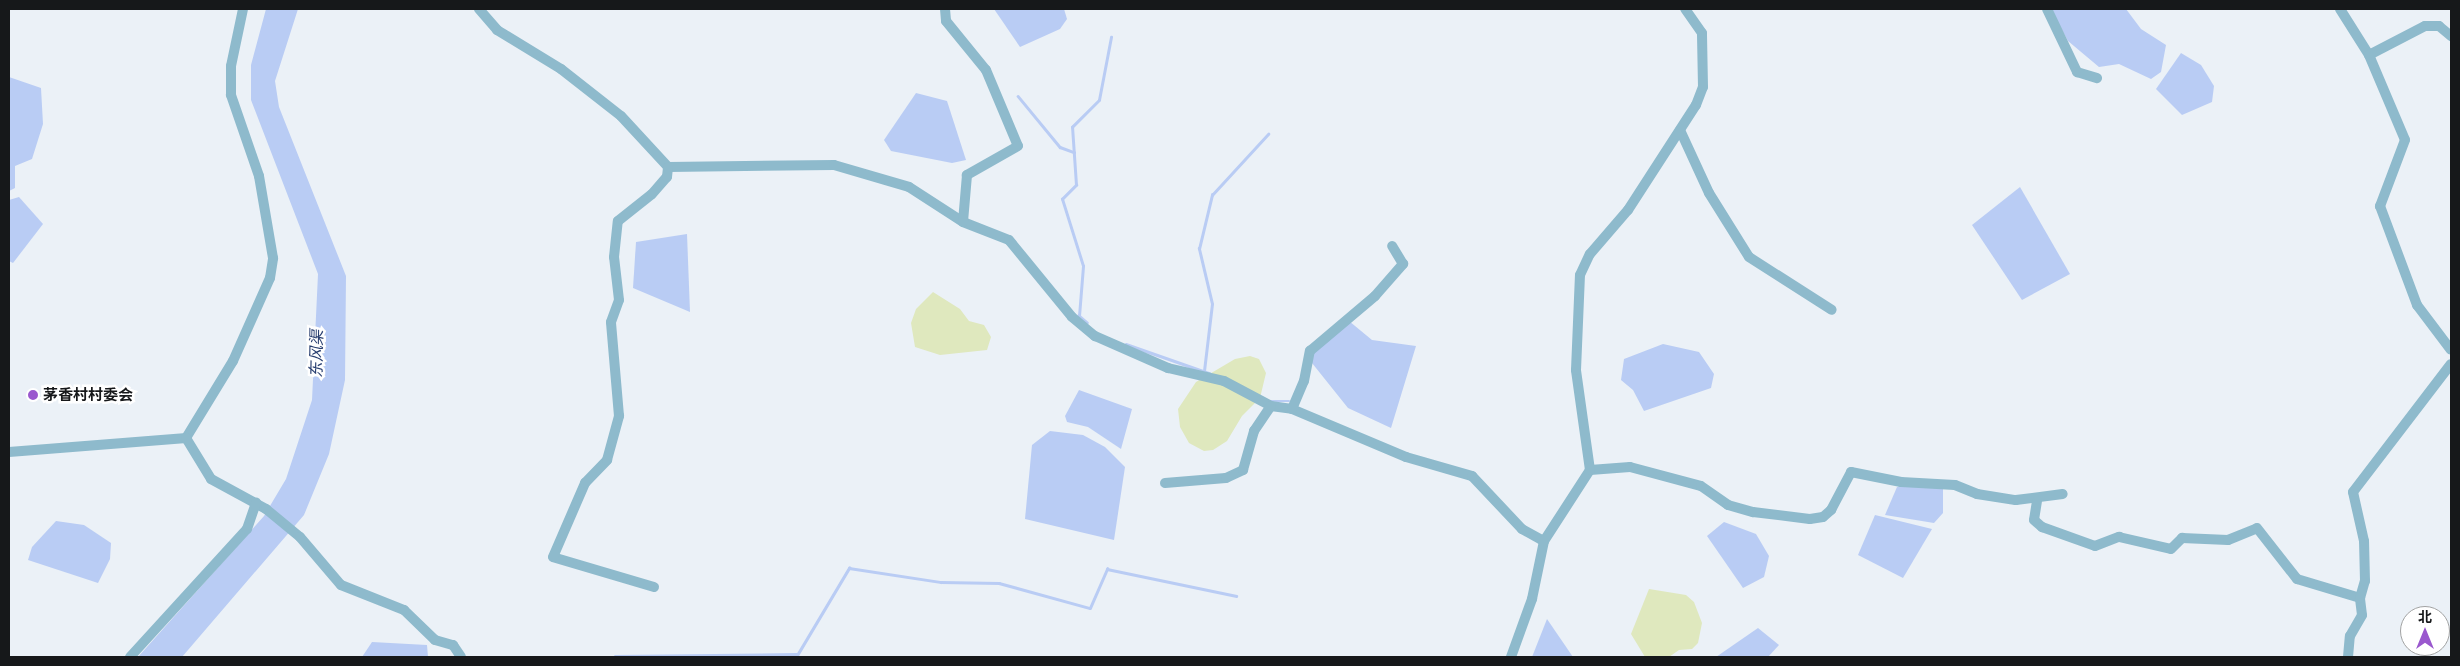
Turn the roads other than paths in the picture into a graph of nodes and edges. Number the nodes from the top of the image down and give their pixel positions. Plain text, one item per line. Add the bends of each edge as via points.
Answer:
1 (243, 9) edge
2 (479, 9) edge
3 (944, 9) edge
4 (1685, 9) edge
5 (2047, 9) edge
6 (2340, 9) edge
7 (2451, 36) edge
8 (2369, 55) junction
9 (2097, 78) dead end
10 (1680, 130) junction
11 (668, 168) junction
12 (962, 222) junction
13 (1392, 246) dead end
14 (1832, 310) dead end
15 (2451, 350) edge
16 (2451, 364) edge
17 (1271, 406) junction
18 (1292, 409) junction
19 (186, 438) junction
20 (9, 452) edge
21 (1590, 470) junction
22 (1164, 483) dead end
23 (2063, 494) dead end
24 (2038, 501) junction
25 (256, 503) junction
26 (1544, 541) junction
27 (654, 587) dead end
28 (2360, 598) junction
29 (130, 657) edge
30 (460, 657) edge
31 (1511, 657) edge
32 (2348, 657) edge

1 - 19 street via 231,66 231,95 259,176 273,258 270,278 233,361
2 - 11 street via 497,30 561,69 621,116
3 - 12 street via 946,21 986,70 1018,146 967,174
4 - 10 street via 1702,33 1703,87
5 - 9 street via 2077,72
6 - 8 street
7 - 8 street via 2438,26 2426,26
8 - 15 street via 2405,140 2380,206 2417,305
10 - 14 street via 1709,193 1749,257
10 - 21 street via 1628,210 1590,254 1580,275 1576,370
11 - 12 street via 834,165 909,187
11 - 27 street via 667,177 652,194 618,221 614,257 620,300 611,322 620,416 606,460 585,483 554,557
12 - 17 street via 1009,240 1072,317 1095,336 1168,368 1224,381
13 - 18 street via 1402,264 1376,296 1310,351 1304,381
16 - 28 street via 2353,492 2364,541 2365,581
17 - 18 street
17 - 22 street via 1254,431 1243,470 1226,478
18 - 26 street via 1406,457 1472,476 1522,529
19 - 20 street
19 - 25 street via 211,480
21 - 24 street via 1630,467 1701,486 1728,505 1752,512 1810,519 1823,517 1831,510 1852,472
21 - 26 street
23 - 24 street
24 - 28 street via 2034,520 2042,527 2095,546 2119,537 2171,548 2188,537 2228,540 2257,528 2297,579
25 - 29 street via 247,529
25 - 30 street via 300,537 341,585 404,610 435,640 453,645
26 - 31 street via 1532,599
28 - 32 street via 2362,615 2350,636

